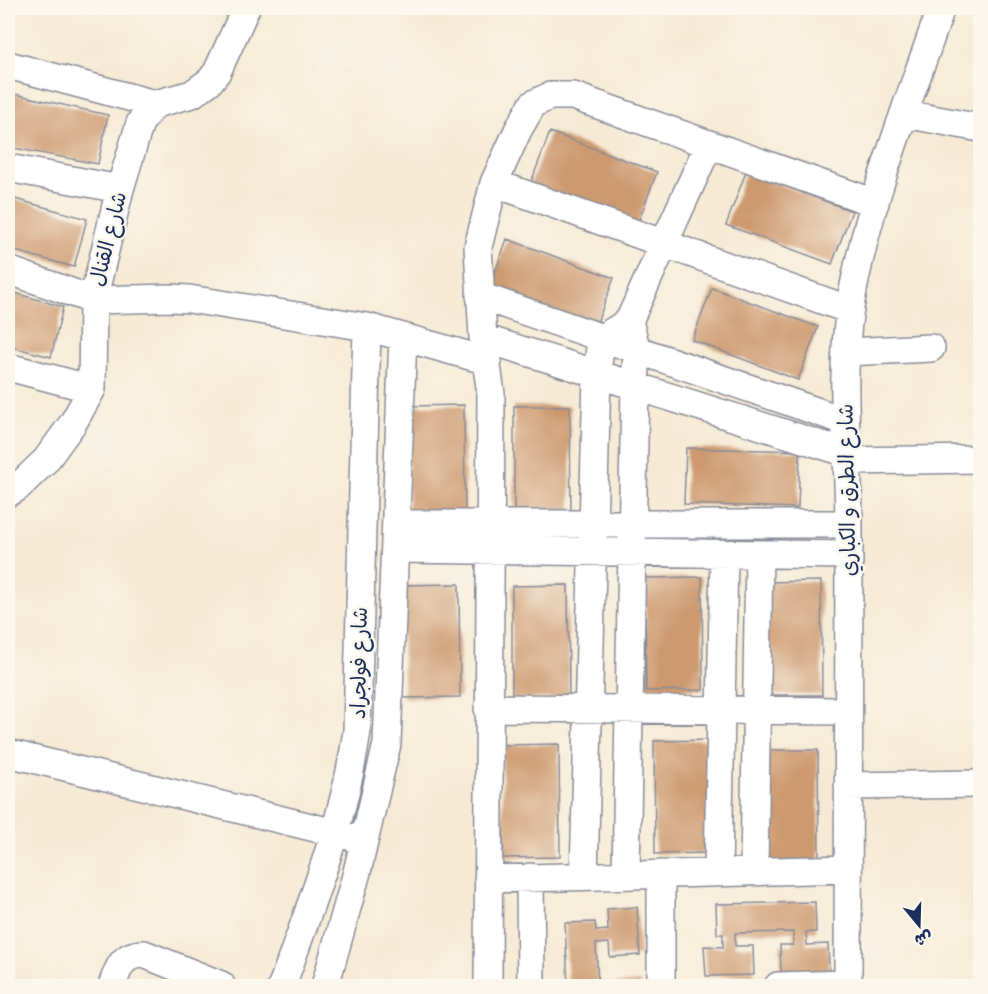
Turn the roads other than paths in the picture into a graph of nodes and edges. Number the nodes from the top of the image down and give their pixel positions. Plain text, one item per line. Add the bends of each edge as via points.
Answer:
1 (246, 8) edge
2 (941, 8) edge
3 (8, 65) edge
4 (155, 104) junction
5 (905, 114) junction
6 (981, 128) edge
7 (709, 144) junction
8 (8, 168) edge
9 (494, 183) junction
10 (120, 189) junction
11 (875, 203) junction
12 (665, 244) junction
13 (8, 270) edge
14 (480, 296) junction
15 (93, 300) junction
16 (850, 310) junction
17 (629, 321) junction
18 (367, 327) junction
19 (402, 337) junction
20 (601, 339) junction
21 (931, 348) dead end
22 (485, 350) junction
23 (637, 351) junction
24 (846, 352) junction
25 (8, 367) edge
26 (597, 374) junction
27 (635, 386) junction
28 (92, 389) junction
29 (844, 421) junction
30 (847, 457) junction
31 (981, 459) edge
32 (8, 493) edge
33 (593, 524) junction
34 (849, 524) junction
35 (632, 525) junction
36 (395, 537) junction
37 (489, 537) junction
38 (592, 552) junction
39 (631, 552) junction
40 (724, 554) junction
41 (759, 554) junction
42 (849, 555) junction
43 (488, 708) junction
44 (588, 708) junction
45 (629, 709) junction
46 (722, 710) junction
47 (756, 710) junction
48 (848, 711) junction
49 (8, 753) edge
50 (981, 784) edge
51 (848, 786) junction
52 (335, 833) junction
53 (365, 840) junction
54 (848, 869) junction
55 (718, 872) junction
56 (754, 872) junction
57 (661, 874) junction
58 (626, 875) junction
59 (584, 876) junction
60 (530, 878) junction
61 (488, 879) junction
62 (221, 985) dead end
63 (848, 985) edge
64 (112, 987) edge
65 (282, 987) edge
66 (325, 987) edge
67 (488, 987) edge
68 (531, 987) edge
69 (661, 987) edge
70 (778, 987) edge

1 - 4 street via 210,81 192,94
2 - 5 street, شارع الطرق و الكباري
3 - 4 street
4 - 10 street, شارع القنال via 140,123
5 - 6 street
5 - 11 street, شارع الطرق و الكباري
7 - 9 street via 573,96 550,96 533,104
7 - 11 street
7 - 12 street
8 - 10 street
9 - 12 street
9 - 14 street via 478,247
10 - 15 street, شارع القنال
11 - 16 street, شارع الطرق و الكباري
12 - 16 street
12 - 17 street
13 - 15 street
14 - 20 street
14 - 22 street
15 - 18 street via 180,299
15 - 28 street, شارع القنال
16 - 24 street, شارع الطرق و الكباري
17 - 20 street
17 - 23 street
18 - 19 street
18 - 52 street, شارع فولجراد via 357,731 353,764
19 - 22 street
19 - 36 street, شارع فولجراد
20 - 23 street
20 - 26 street
21 - 24 street
22 - 26 street
22 - 37 street via 490,394
23 - 27 street
23 - 29 street
24 - 29 street, شارع الطرق و الكباري
25 - 28 street
26 - 27 street
26 - 33 street
27 - 30 street
27 - 35 street
28 - 32 street, شارع القنال via 46,460
29 - 30 street, شارع الطرق و الكباري
30 - 31 street
30 - 34 street, شارع الطرق و الكباري
33 - 35 street
33 - 37 street
33 - 38 street
34 - 35 street
34 - 42 street, شارع الطرق و الكباري
35 - 39 street
36 - 37 street
36 - 53 street, شارع فولجراد via 387,744
37 - 38 street
37 - 43 street
38 - 39 street
38 - 44 street
39 - 40 street
39 - 45 street
40 - 41 street
40 - 46 street
41 - 42 street
41 - 47 street
42 - 48 street, شارع الطرق و الكباري
43 - 44 street
43 - 61 street
44 - 45 street
44 - 59 street
45 - 46 street
45 - 58 street
46 - 47 street
46 - 55 street
47 - 48 street
47 - 56 street
48 - 51 street, شارع الطرق و الكباري
49 - 52 street
50 - 51 street
51 - 54 street, شارع الطرق و الكباري
52 - 53 street
52 - 65 street, شارع فولجراد
53 - 66 street, شارع فولجراد
54 - 56 street
54 - 63 street, شارع الطرق و الكباري
55 - 56 street
55 - 57 street
57 - 58 street
57 - 69 street
58 - 59 street
59 - 60 street
60 - 61 street
60 - 68 street
61 - 67 street
62 - 64 street via 137,954 119,965
63 - 70 street

